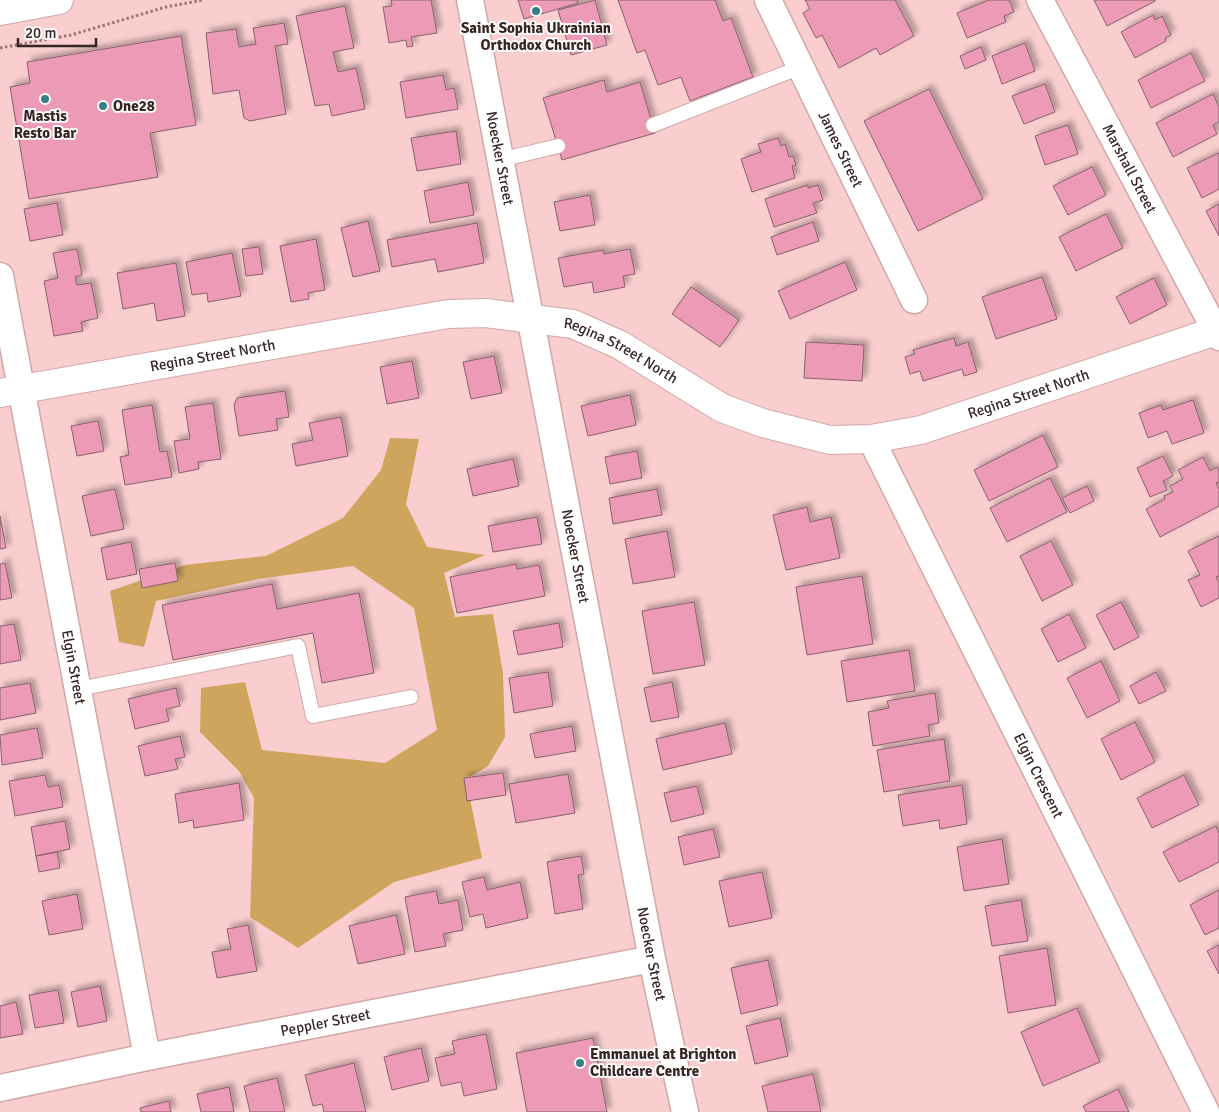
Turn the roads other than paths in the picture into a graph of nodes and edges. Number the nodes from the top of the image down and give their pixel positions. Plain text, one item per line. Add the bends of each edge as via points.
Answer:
1 (59, 0) edge
2 (470, 0) edge
3 (768, 0) edge
4 (1040, 0) edge
5 (0, 11) edge
6 (801, 67) junction
7 (653, 125) dead end
8 (558, 146) dead end
9 (500, 160) junction
10 (0, 276) edge
11 (914, 300) dead end
12 (529, 318) junction
13 (1218, 332) edge
14 (11, 391) edge
15 (872, 439) junction
16 (78, 689) junction
17 (411, 697) dead end
18 (652, 959) junction
19 (147, 1057) junction
20 (0, 1088) edge
21 (685, 1112) edge
22 (1206, 1112) edge

1 - 5 street
2 - 9 street, Noecker Street
3 - 6 street, James Street
4 - 13 street, Marshall Street
6 - 7 lane
6 - 11 street, James Street
8 - 9 lane
9 - 12 street, Noecker Street
10 - 14 street, Elgin Street
12 - 14 street, Regina Street North via 486,313 448,314
12 - 15 street, Regina Street North via 573,324 596,333 722,408 763,423 830,440
12 - 18 street, Noecker Street
13 - 15 street, Regina Street North via 921,430
14 - 16 street, Elgin Street
15 - 22 street, Elgin Crescent
16 - 17 lane via 298,646 313,716
16 - 19 street, Elgin Street
18 - 19 street, Peppler Street
18 - 21 street, Noecker Street
19 - 20 street, Peppler Street

